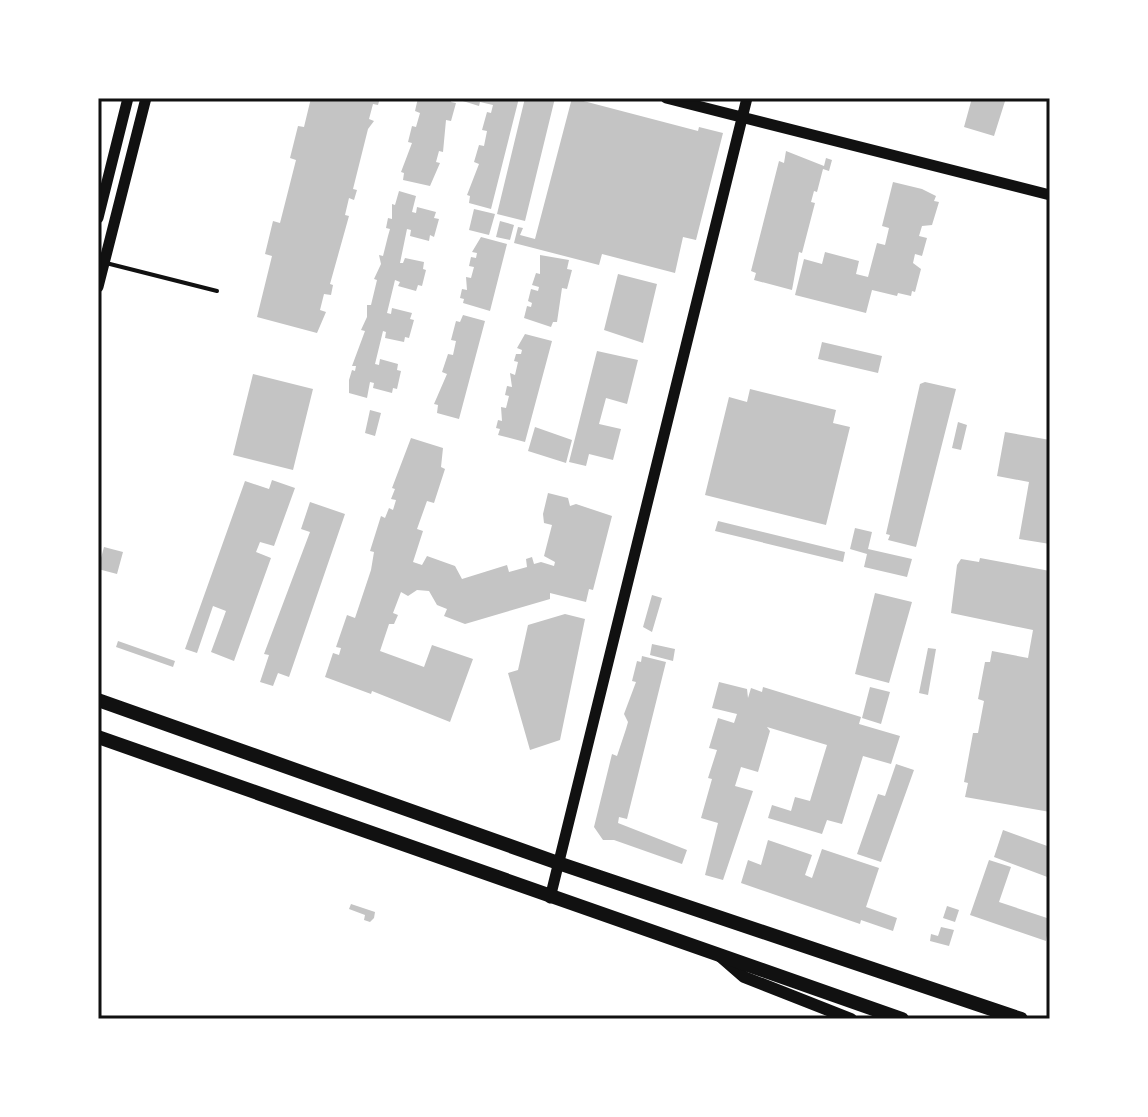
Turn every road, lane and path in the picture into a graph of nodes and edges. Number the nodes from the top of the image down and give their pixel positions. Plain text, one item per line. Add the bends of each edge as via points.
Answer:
1 (128, 98) edge
2 (146, 98) edge
3 (666, 98) edge
4 (747, 98) edge
5 (742, 118) junction
6 (1050, 195) edge
7 (98, 218) edge
8 (104, 263) junction
9 (98, 287) edge
10 (217, 291) dead end
11 (98, 700) edge
12 (98, 737) edge
13 (561, 864) junction
14 (550, 898) junction
15 (721, 957) junction
16 (851, 1019) edge
17 (902, 1019) edge
18 (1021, 1019) edge

1 - 7 street
2 - 8 street
3 - 5 street
4 - 5 street
5 - 6 street
5 - 13 street
8 - 9 street
8 - 10 lane
11 - 13 main road
12 - 14 main road
13 - 14 street
13 - 18 main road
14 - 15 main road
15 - 16 main road via 744,977
15 - 17 main road

